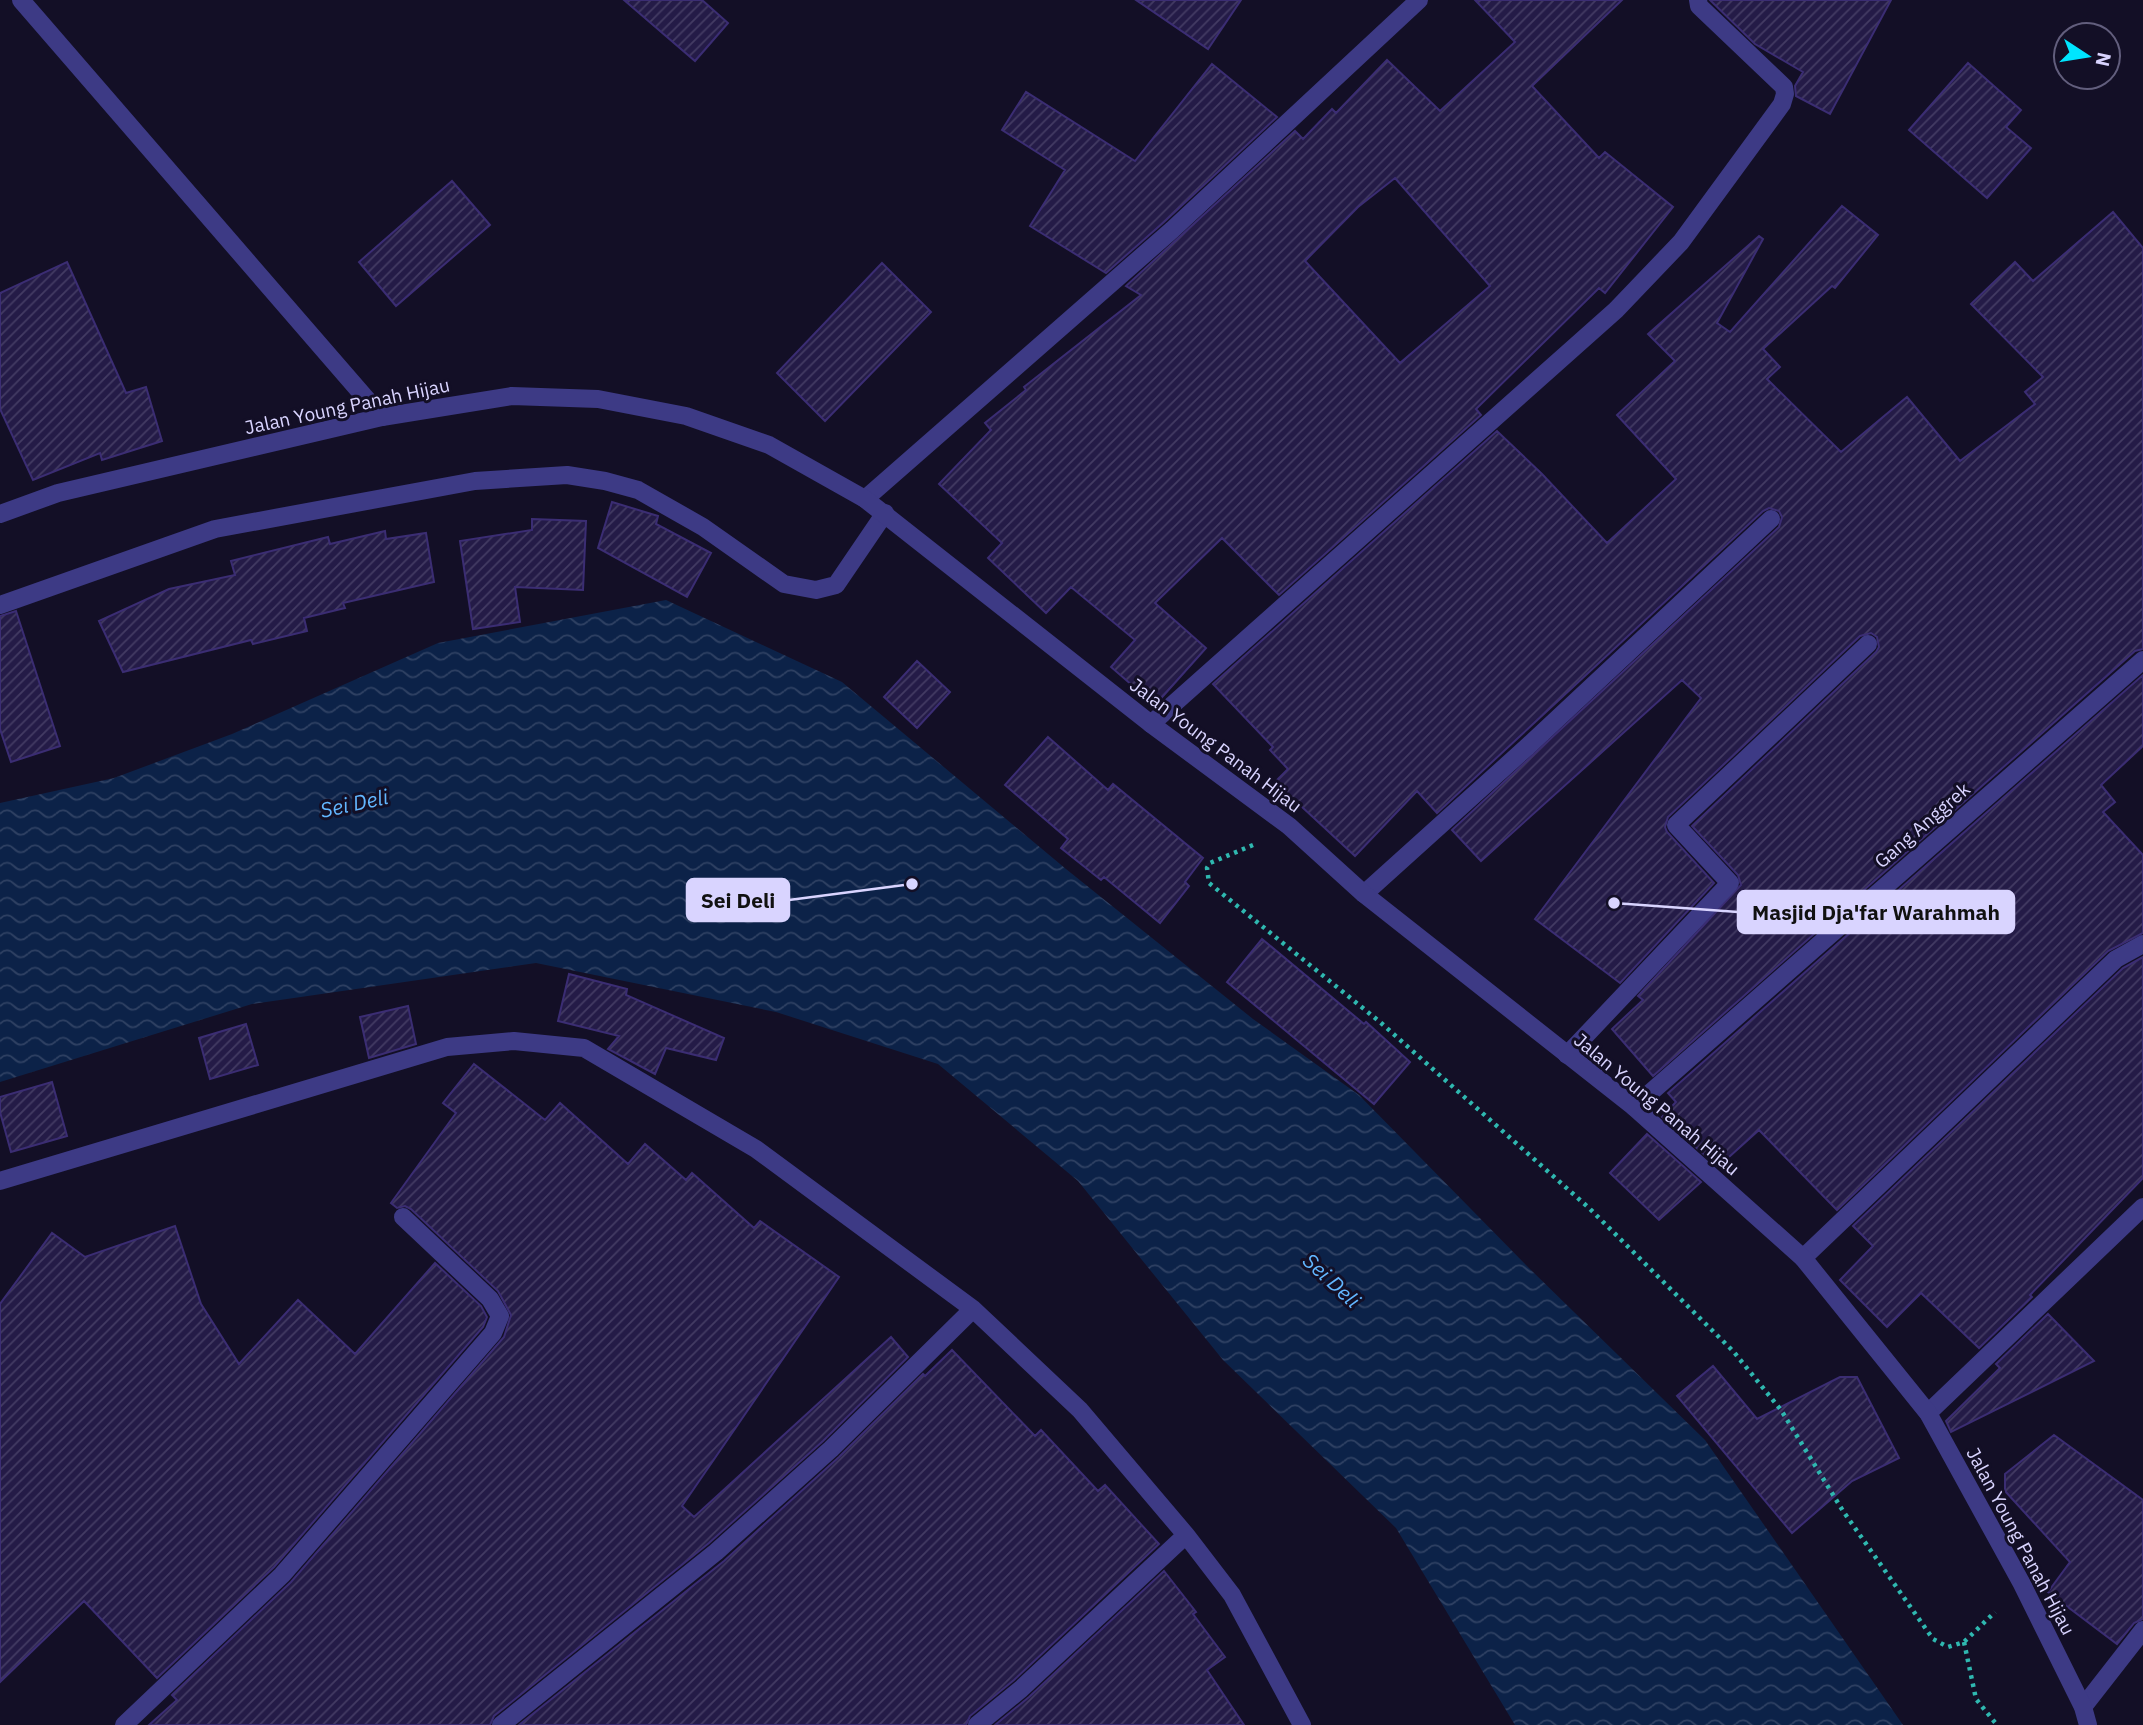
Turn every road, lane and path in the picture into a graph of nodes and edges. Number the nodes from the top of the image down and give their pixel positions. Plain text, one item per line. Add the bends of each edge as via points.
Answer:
1 (21, 0) edge
2 (1419, 0) edge
3 (1699, 0) edge
4 (382, 417) junction
5 (865, 499) junction
6 (885, 513) junction
7 (0, 514) edge
8 (1771, 519) dead end
9 (0, 605) edge
10 (1868, 644) dead end
11 (2143, 660) edge
12 (1151, 724) junction
13 (1289, 826) junction
14 (1364, 894) junction
15 (2143, 944) edge
16 (1567, 1055) junction
17 (1634, 1107) junction
18 (0, 1181) edge
19 (2143, 1207) edge
20 (403, 1217) dead end
21 (1803, 1258) junction
22 (973, 1309) junction
23 (1928, 1413) junction
24 (1186, 1535) junction
25 (2022, 1584) junction
26 (2143, 1630) edge
27 (1964, 1643) junction
28 (2085, 1716) edge
29 (124, 1725) edge
30 (501, 1725) edge
31 (977, 1725) edge
32 (1302, 1725) edge
33 (1997, 1725) edge

1 - 4 street
2 - 5 street via 1172,230
3 - 12 street via 1699,6 1784,87 1785,94 1681,242 1616,310
4 - 5 street, Jalan Young Panah Hijau via 512,396 598,399 686,416 769,445
4 - 7 street, Jalan Young Panah Hijau via 58,493
5 - 6 street, Jalan Young Panah Hijau
6 - 9 street via 836,585 816,590 784,584 703,527 638,489 567,475 475,481 215,529
6 - 12 street, Jalan Young Panah Hijau
8 - 14 street
10 - 16 street via 1676,825 1730,883
11 - 17 street, Gang Anggrek
12 - 13 street, Jalan Young Panah Hijau
13 - 14 street, Jalan Young Panah Hijau
13 - 27 path via 1210,863 1206,868 1209,883 1380,1022 1589,1208 1734,1351 1781,1409 1843,1511 1933,1639 1948,1647
14 - 16 street, Jalan Young Panah Hijau
15 - 21 street via 2116,959
16 - 17 street, Jalan Young Panah Hijau
17 - 21 street, Jalan Young Panah Hijau
18 - 22 street via 447,1047 514,1041 584,1048 756,1149
19 - 23 street
20 - 29 street via 490,1299 500,1316 493,1334 282,1575
21 - 23 street, Jalan Young Panah Hijau
22 - 24 street via 1080,1410
22 - 30 street via 831,1449 716,1552
23 - 25 street, Jalan Young Panah Hijau
24 - 31 street
24 - 32 street via 1232,1595
25 - 27 path
25 - 28 street, Jalan Young Panah Hijau
26 - 28 street
27 - 33 path via 1976,1699

